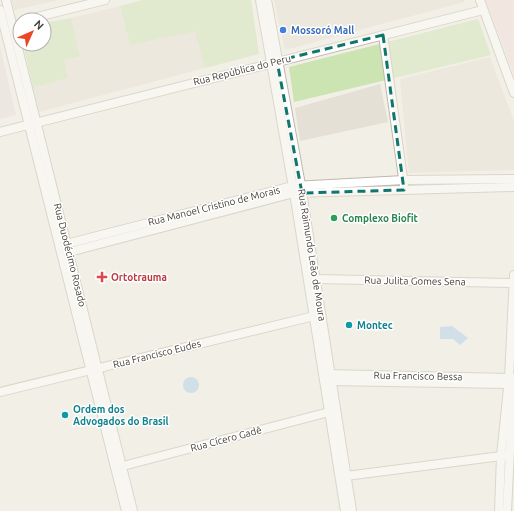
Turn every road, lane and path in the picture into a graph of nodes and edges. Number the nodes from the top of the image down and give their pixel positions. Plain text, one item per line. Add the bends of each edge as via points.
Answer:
1 (6, 0) edge
2 (105, 0) edge
3 (260, 0) edge
4 (267, 0) edge
5 (480, 0) edge
6 (0, 10) edge
7 (483, 10) junction
8 (52, 13) edge
9 (5, 25) edge
10 (383, 35) junction
11 (274, 62) junction
12 (514, 93) edge
13 (32, 124) junction
14 (0, 132) edge
15 (514, 179) edge
16 (404, 180) junction
17 (514, 187) edge
18 (297, 189) junction
19 (404, 190) junction
20 (65, 249) junction
21 (316, 279) junction
22 (514, 280) edge
23 (314, 316) junction
24 (94, 369) junction
25 (514, 370) edge
26 (327, 377) junction
27 (512, 381) edge
28 (0, 392) edge
29 (329, 412) junction
30 (505, 455) junction
31 (122, 466) junction
32 (346, 476) junction
33 (126, 511) edge
34 (133, 511) edge
35 (349, 511) edge
36 (499, 511) edge
37 (507, 511) edge

1 - 9 street, Rua Duodécimo Rosado
2 - 8 street
3 - 11 street, Rua Raimundo Leão de Moura
4 - 11 street, Rua Raimundo Leão de Moura
5 - 7 street
6 - 9 street, Rua Duodécimo Rosado
7 - 10 street, Rua República do Peru
7 - 12 street
9 - 13 street, Rua Duodécimo Rosado
10 - 11 street, Rua República do Peru
10 - 16 street
11 - 13 street, Rua República do Peru
11 - 18 street, Rua Raimundo Leão de Moura
13 - 14 street, Rua República do Peru
13 - 20 street, Rua Duodécimo Rosado
15 - 16 street, Rua Manoel Cristino de Morais
16 - 18 street, Rua Manoel Cristino de Morais
16 - 19 street
17 - 19 street, Rua Manoel Cristino de Morais
18 - 19 street, Rua Manoel Cristino de Morais
18 - 20 street, Rua Manoel Cristino de Morais
18 - 21 street, Rua Raimundo Leão de Moura
18 - 23 street, Rua Raimundo Leão de Moura
20 - 24 street, Rua Duodécimo Rosado
21 - 22 street, Rua Julita Gomes Sena
21 - 26 street, Rua Raimundo Leão de Moura
22 - 27 street
23 - 24 street, Rua Francisco Eudes
23 - 26 street, Rua Raimundo Leão de Moura
24 - 28 street, Rua Francisco Eudes
24 - 31 street, Rua Duodécimo Rosado
24 - 33 street, Rua Duodécimo Rosado
25 - 27 street
26 - 27 street, Rua Francisco Bessa
26 - 29 street, Rua Raimundo Leão de Moura
26 - 32 street, Rua Raimundo Leão de Moura
27 - 30 street
29 - 31 street, Rua Cícero Gadê
29 - 35 street, Rua Raimundo Leão de Moura
30 - 32 street
30 - 36 street
30 - 37 street
31 - 34 street, Rua Duodécimo Rosado
32 - 35 street, Rua Raimundo Leão de Moura

